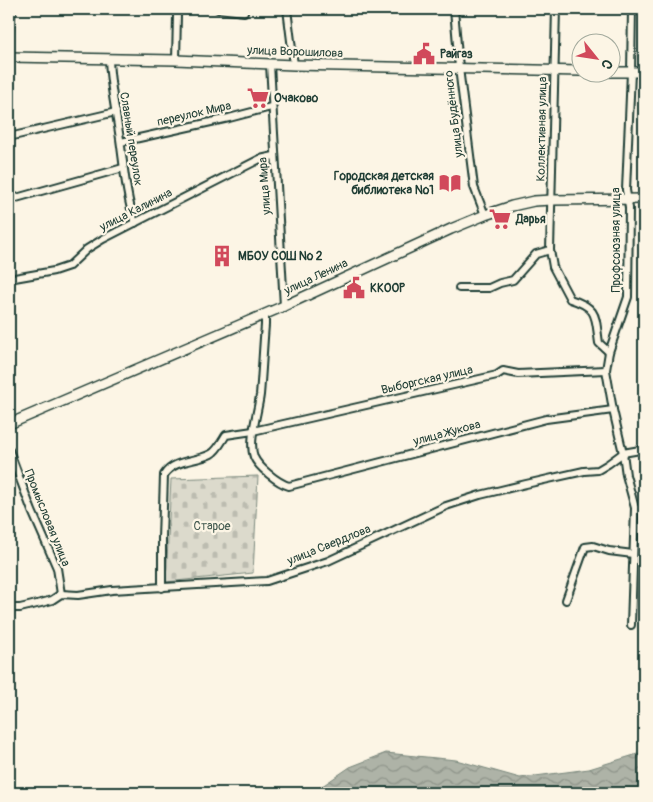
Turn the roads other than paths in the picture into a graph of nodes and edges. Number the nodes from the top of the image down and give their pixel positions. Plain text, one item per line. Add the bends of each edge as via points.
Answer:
1 (12, 9) edge
2 (178, 9) edge
3 (218, 9) edge
4 (287, 9) edge
5 (454, 9) edge
6 (556, 9) edge
7 (632, 9) edge
8 (244, 12) dead end
9 (9, 34) edge
10 (9, 57) edge
11 (109, 58) junction
12 (176, 60) junction
13 (270, 64) junction
14 (294, 65) junction
15 (459, 68) junction
16 (555, 70) junction
17 (570, 71) edge
18 (620, 72) edge
19 (631, 72) junction
20 (644, 72) edge
21 (271, 106) junction
22 (116, 112) junction
23 (9, 137) edge
24 (121, 142) junction
25 (274, 156) junction
26 (123, 168) junction
27 (628, 199) junction
28 (9, 200) edge
29 (552, 200) junction
30 (644, 200) edge
31 (485, 214) junction
32 (136, 223) junction
33 (550, 250) junction
34 (9, 279) edge
35 (459, 288) dead end
36 (284, 306) junction
37 (265, 314) junction
38 (609, 352) junction
39 (606, 370) junction
40 (613, 410) junction
41 (9, 424) edge
42 (253, 431) junction
43 (644, 448) edge
44 (9, 450) edge
45 (623, 453) junction
46 (634, 508) junction
47 (644, 512) edge
48 (633, 554) junction
49 (162, 588) junction
50 (61, 594) junction
51 (566, 600) dead end
52 (9, 608) edge
53 (631, 625) dead end

1 - 9 street
2 - 12 street
3 - 8 street
4 - 14 street
5 - 15 street, улица Будённого
6 - 16 street, Коллективная улица
7 - 19 street, Профсоюзная улица
10 - 11 main road, улица Ворошилова
11 - 12 main road, улица Ворошилова
11 - 22 street, Славный переулок
12 - 13 main road, улица Ворошилова
13 - 14 main road, улица Ворошилова
13 - 21 street, улица Мира
14 - 15 main road, улица Ворошилова
15 - 16 main road, улица Ворошилова
15 - 31 street, улица Будённого via 474,187
16 - 17 main road, улица Ворошилова
16 - 29 street, Коллективная улица
18 - 19 main road
19 - 20 main road
19 - 27 street, Профсоюзная улица
21 - 24 street, переулок Мира
21 - 25 street, улица Мира
22 - 23 street
22 - 24 street, Славный переулок
24 - 26 street, Славный переулок
25 - 32 street, улица Калинина via 260,159
25 - 36 street, улица Мира
26 - 28 street
26 - 32 street, Славный переулок
27 - 29 main road, улица Ленина
27 - 30 main road, улица Ленина
27 - 38 street, Профсоюзная улица via 628,298
29 - 31 main road, улица Ленина via 534,201
29 - 33 street, Коллективная улица
31 - 36 main road, улица Ленина
32 - 34 street, улица Калинина via 87,249 69,266
33 - 35 street via 536,254 513,280 489,288
33 - 38 street, Коллективная улица via 553,267 570,299 590,308 595,316 599,343
36 - 37 main road, улица Ленина
37 - 41 main road, улица Ленина
37 - 42 street via 260,397
38 - 39 street, Профсоюзная улица
39 - 40 street, Профсоюзная улица
39 - 42 street, Выборгская улица via 518,374 503,371
40 - 42 street, улица Жукова via 546,419 289,486 282,484 254,459
40 - 45 street, Профсоюзная улица
42 - 49 street via 226,435 212,454 181,462 164,475
43 - 45 street, улица Свердлова
44 - 50 street, Промысловая улица via 58,568
45 - 46 street, Профсоюзная улица
45 - 49 street, улица Свердлова via 598,470 526,484 446,506 328,561 267,581
46 - 47 street
46 - 48 street, Профсоюзная улица
48 - 51 street via 585,547
48 - 53 street, Профсоюзная улица
49 - 50 street, улица Свердлова
50 - 52 street, улица Свердлова via 41,603

